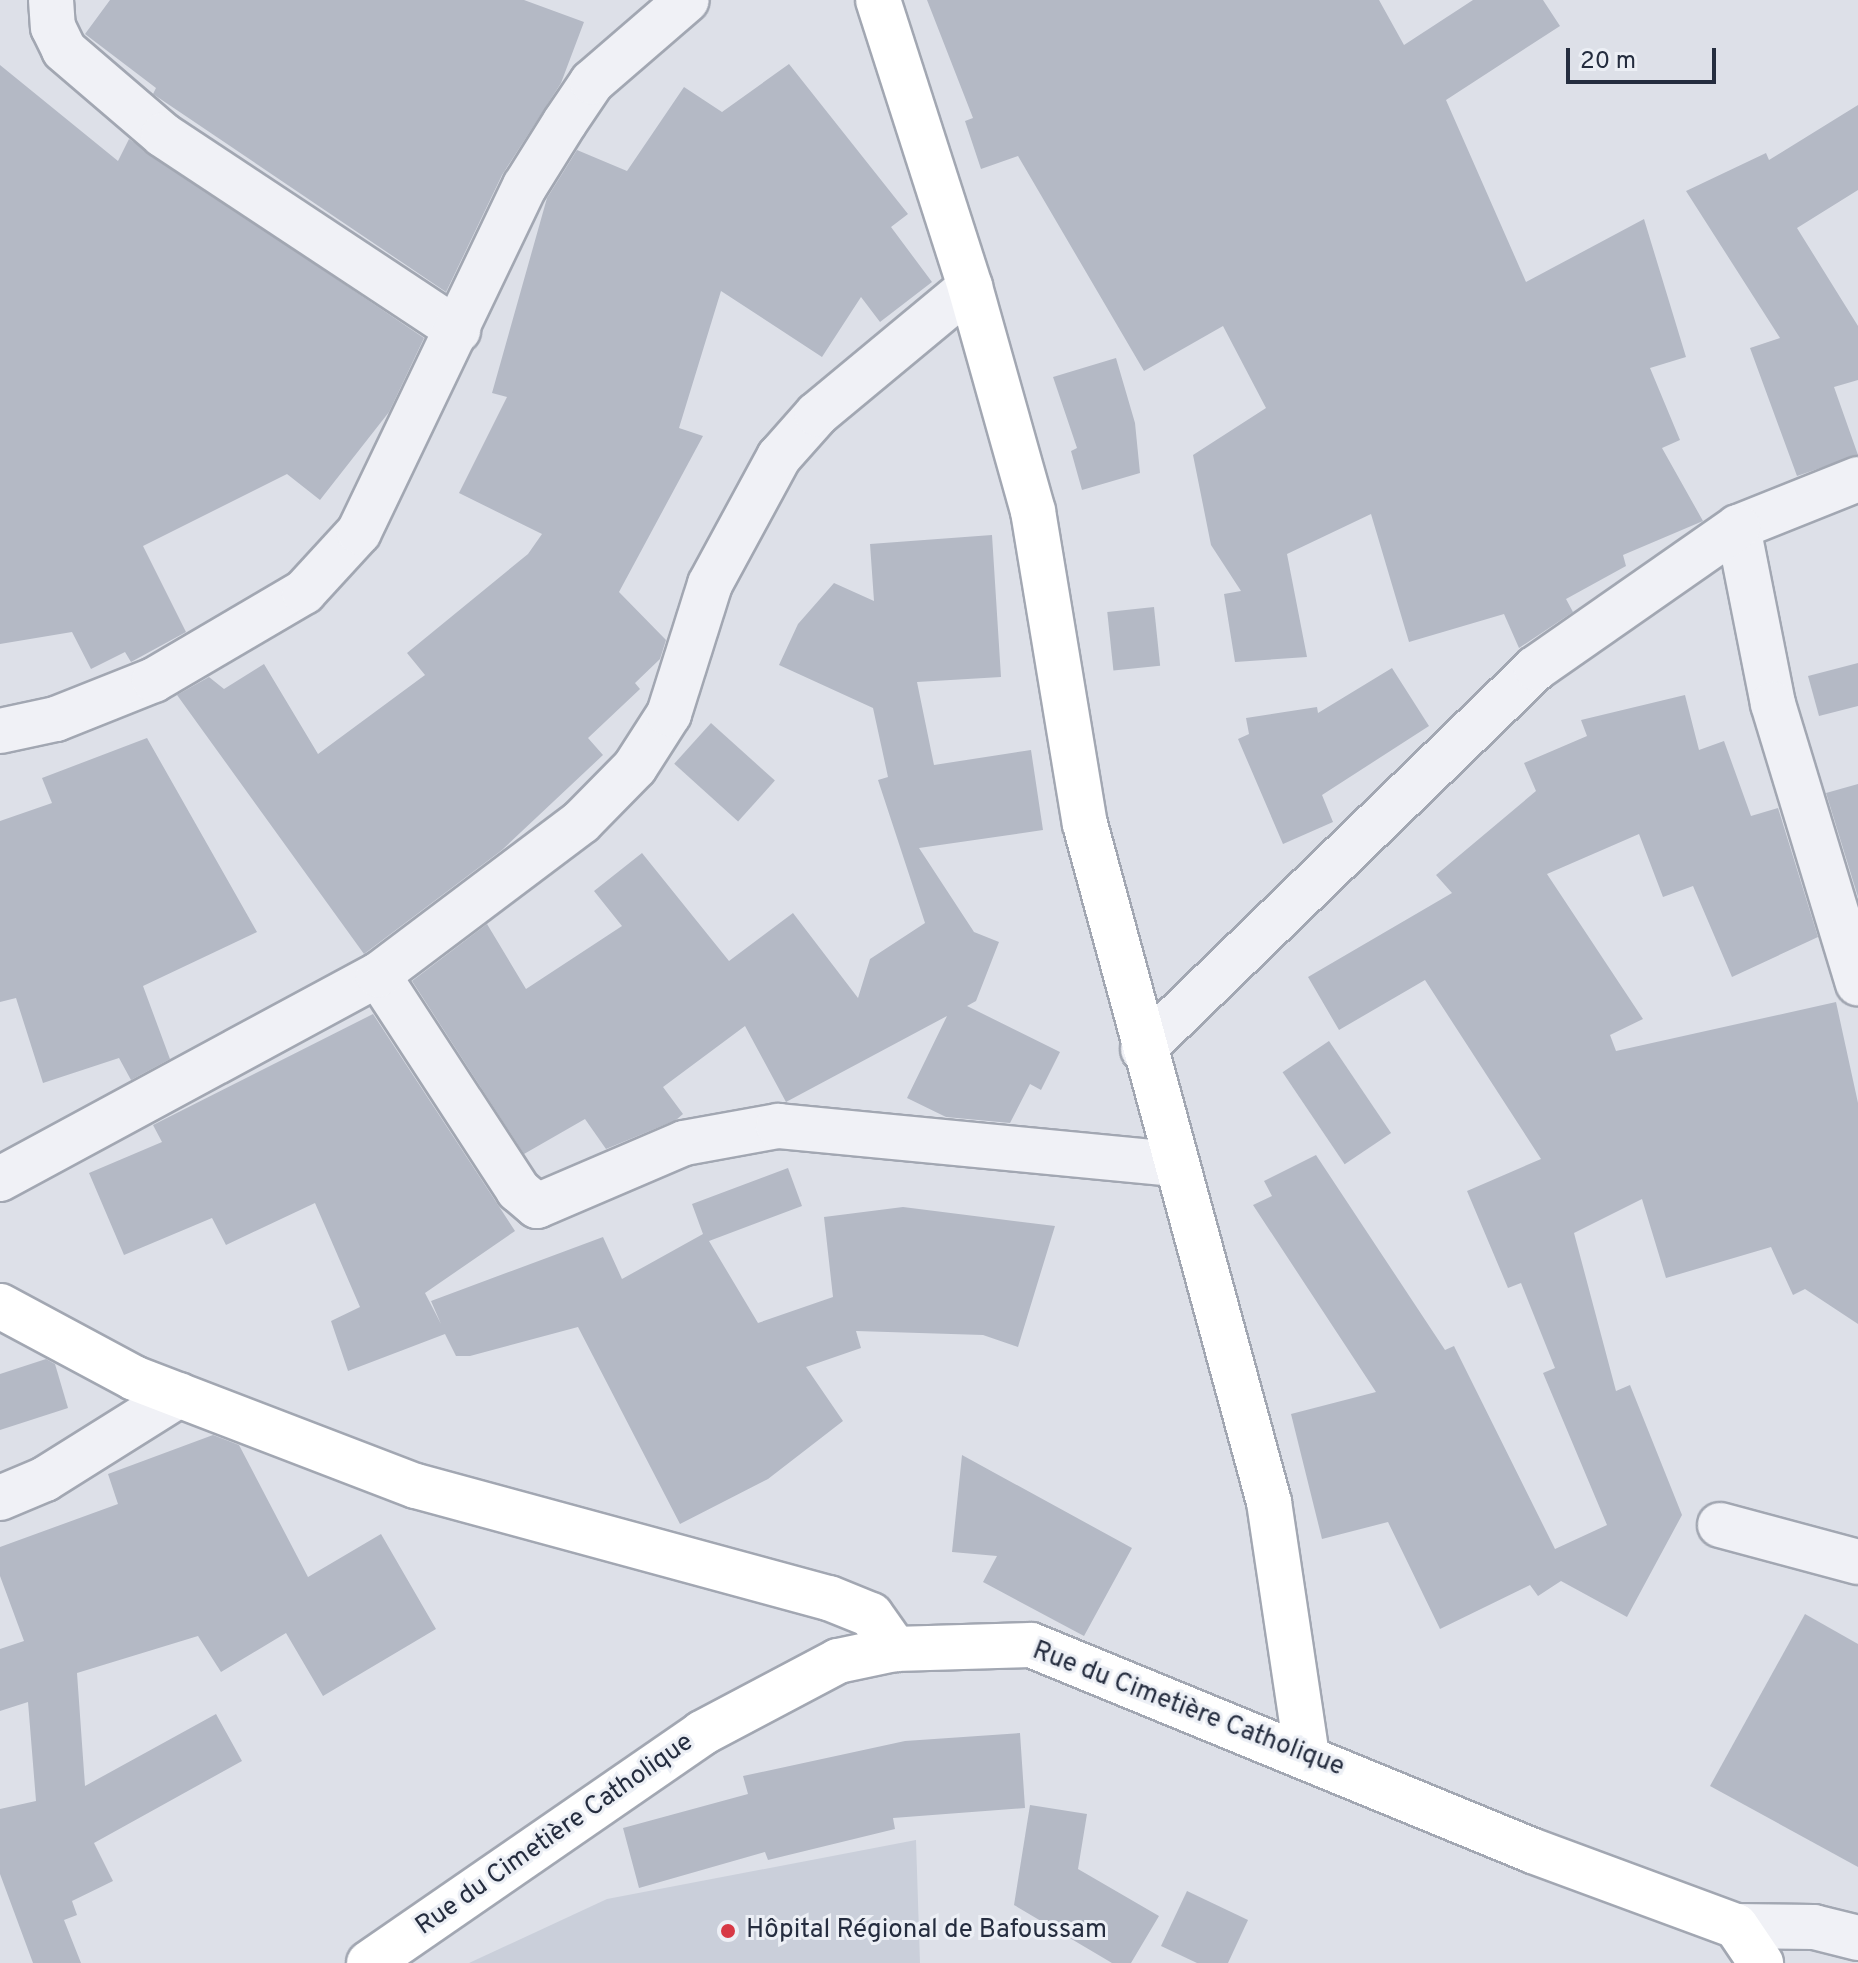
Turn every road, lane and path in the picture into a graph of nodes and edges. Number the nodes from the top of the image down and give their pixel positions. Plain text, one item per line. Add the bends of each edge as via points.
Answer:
1 (51, 0) edge
2 (687, 0) edge
3 (878, 0) edge
4 (970, 287) junction
5 (458, 330) junction
6 (1858, 479) edge
7 (1738, 527) junction
8 (0, 731) edge
9 (378, 975) junction
10 (1858, 983) edge
11 (1143, 1049) junction
12 (1176, 1164) junction
13 (0, 1179) edge
14 (0, 1306) edge
15 (179, 1395) junction
16 (0, 1498) edge
17 (1720, 1525) dead end
18 (1858, 1562) edge
19 (895, 1649) junction
20 (1307, 1755) junction
21 (1736, 1926) junction
22 (1858, 1938) edge
23 (369, 1963) edge
24 (1761, 1963) edge

1 - 5 street via 53,27 85,73 163,135
2 - 5 street via 592,82 525,186
3 - 4 street
4 - 9 street via 817,414 779,457 710,584 669,714 635,767 581,822
4 - 11 street via 1033,511 1085,824
5 - 8 street via 359,532 304,592 154,680 56,719
6 - 7 street
7 - 10 street via 1773,704
7 - 11 street via 1577,633 1536,668
9 - 12 street via 518,1190 537,1206 684,1143 778,1126
9 - 13 street
11 - 12 street
12 - 20 street via 1269,1502
14 - 15 street
15 - 16 street via 45,1479
15 - 19 street via 416,1486 829,1598 871,1615
17 - 18 street
19 - 20 street, Rue du Cimetière Catholique via 1031,1645
19 - 23 street, Rue du Cimetière Catholique via 838,1661 702,1733
20 - 21 street, Rue du Cimetière Catholique via 1533,1851
21 - 22 street via 1814,1927
21 - 24 street

